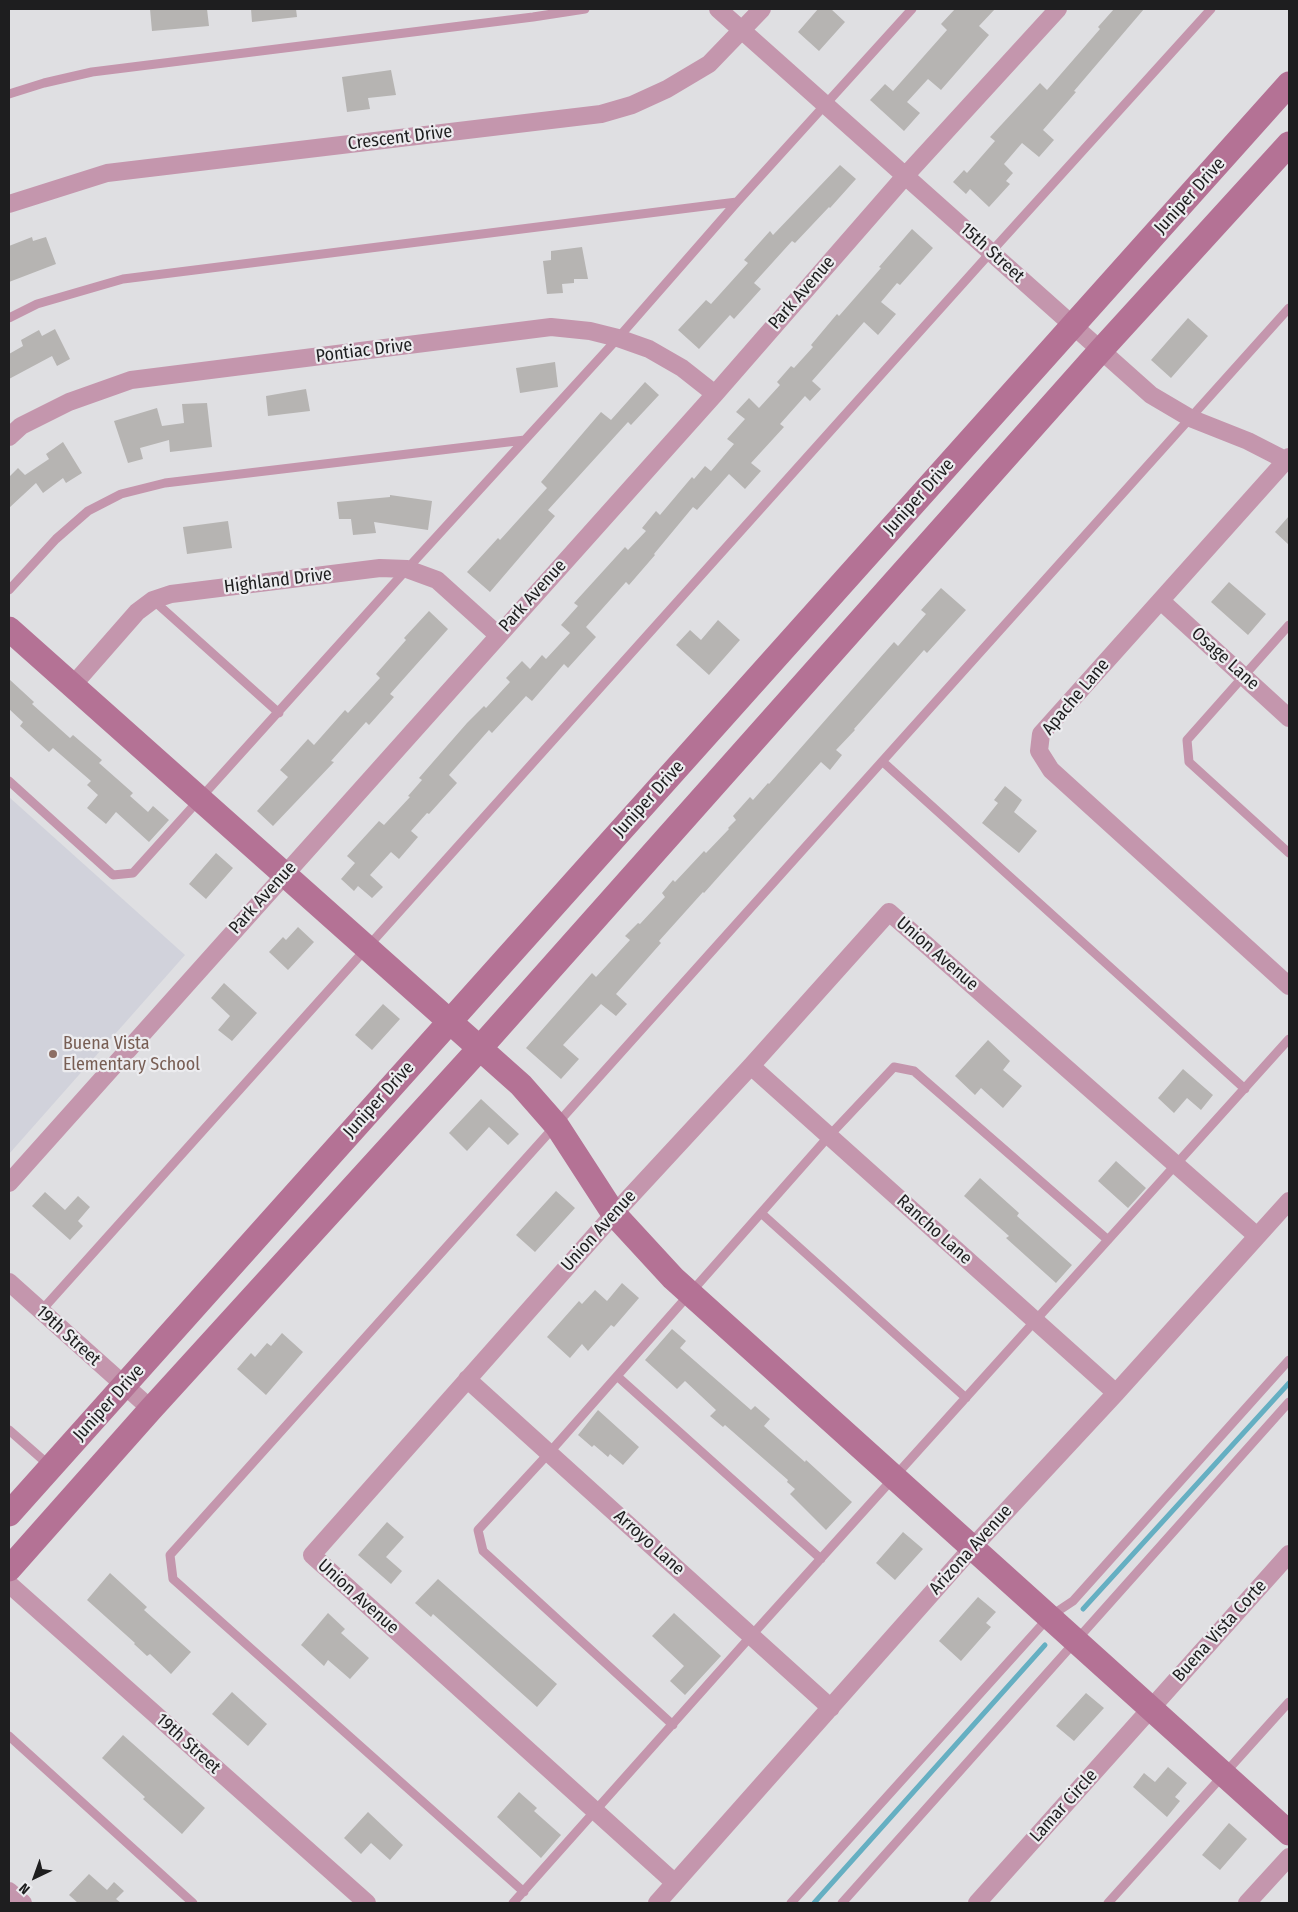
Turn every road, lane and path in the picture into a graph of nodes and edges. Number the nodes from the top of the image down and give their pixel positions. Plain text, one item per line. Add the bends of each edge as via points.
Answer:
1 (585, 9) edge
2 (718, 9) edge
3 (762, 9) edge
4 (912, 9) edge
5 (1058, 9) edge
6 (1211, 9) edge
7 (742, 30) junction
8 (1289, 84) edge
9 (9, 94) edge
10 (826, 105) junction
11 (1289, 144) edge
12 (906, 175) junction
13 (736, 202) junction
14 (9, 204) edge
15 (991, 252) junction
16 (1289, 308) edge
17 (9, 318) edge
18 (1073, 326) junction
19 (618, 338) junction
20 (1101, 350) junction
21 (715, 394) junction
22 (1190, 418) junction
23 (9, 436) edge
24 (525, 440) junction
25 (1288, 460) edge
26 (407, 569) junction
27 (9, 590) edge
28 (153, 600) junction
29 (1161, 601) junction
30 (1289, 625) edge
31 (9, 629) edge
32 (498, 635) junction
33 (760, 674) junction
34 (1243, 676) junction
35 (73, 686) junction
36 (789, 700) junction
37 (278, 712) junction
38 (1289, 718) edge
39 (883, 762) junction
40 (9, 782) edge
41 (201, 799) junction
42 (1289, 853) edge
43 (284, 874) junction
44 (367, 947) junction
45 (1289, 986) edge
46 (450, 1021) junction
47 (1289, 1039) edge
48 (480, 1048) junction
49 (751, 1066) junction
50 (1244, 1089) junction
51 (556, 1126) junction
52 (830, 1136) junction
53 (1176, 1164) junction
54 (9, 1183) edge
55 (1289, 1201) edge
56 (761, 1213) junction
57 (614, 1214) junction
58 (1257, 1236) junction
59 (1108, 1240) junction
60 (9, 1282) edge
61 (690, 1294) junction
62 (40, 1311) junction
63 (1036, 1321) junction
64 (1289, 1360) edge
65 (617, 1376) junction
66 (467, 1379) junction
67 (124, 1386) junction
68 (1116, 1393) junction
69 (966, 1398) junction
70 (1289, 1402) edge
71 (151, 1409) junction
72 (9, 1430) edge
73 (549, 1453) junction
74 (51, 1467) junction
75 (894, 1478) junction
76 (9, 1514) edge
77 (972, 1548) junction
78 (1289, 1554) edge
79 (821, 1559) junction
80 (9, 1569) edge
81 (9, 1584) edge
82 (1049, 1617) junction
83 (751, 1636) junction
84 (1076, 1642) junction
85 (1289, 1702) edge
86 (831, 1708) junction
87 (1151, 1709) junction
88 (673, 1724) junction
89 (9, 1736) edge
90 (1224, 1774) junction
91 (596, 1812) junction
92 (1289, 1833) edge
93 (1289, 1857) edge
94 (675, 1883) junction
95 (9, 1891) edge
96 (524, 1892) junction
97 (23, 1903) edge
98 (193, 1903) edge
99 (367, 1903) edge
100 (513, 1903) edge
101 (657, 1903) edge
102 (791, 1903) edge
103 (842, 1903) edge
104 (977, 1903) edge
105 (1108, 1903) edge
106 (1248, 1903) edge

1 - 9 lane via 92,72
2 - 7 street, 15th Street
3 - 7 street, Crescent Drive
4 - 10 lane
5 - 12 street, Park Avenue
6 - 15 lane
7 - 10 street, 15th Street
7 - 14 street, Crescent Drive via 709,64 667,90 600,114 107,173
8 - 18 street, Juniper Drive
10 - 12 street, 15th Street
10 - 13 lane
11 - 20 street, Juniper Drive
12 - 15 street, 15th Street
12 - 21 street, Park Avenue
13 - 17 lane via 123,279 37,304
13 - 19 lane
15 - 18 street, 15th Street
15 - 44 lane
16 - 22 lane
18 - 20 street, 15th Street
18 - 33 street, Juniper Drive
19 - 21 street, Pontiac Drive via 649,349 682,368
19 - 23 street, Pontiac Drive via 551,326 130,380 69,402 21,426
19 - 24 lane
20 - 22 street, 15th Street via 1151,395
20 - 36 street, Juniper Drive
21 - 32 street, Park Avenue
22 - 25 street, 15th Street
22 - 39 lane
24 - 26 lane
24 - 27 lane via 165,482 121,494 88,511 56,539
25 - 29 street, Apache Lane
26 - 28 street, Highland Drive via 380,568 171,594
26 - 32 street, Highland Drive via 437,580
26 - 37 lane
28 - 35 street, Highland Drive via 136,612
28 - 37 lane
29 - 34 street, Osage Lane
29 - 45 street, Apache Lane via 1041,734 1039,751 1050,770
30 - 34 lane
31 - 35 street
32 - 43 street, Park Avenue
33 - 36 street
33 - 46 street, Juniper Drive
34 - 38 street, Osage Lane
34 - 42 lane via 1187,740 1189,762
35 - 41 street
36 - 48 street, Juniper Drive
37 - 41 lane
39 - 50 lane
39 - 51 lane
40 - 41 lane via 114,875 133,873
41 - 43 street
43 - 44 street
43 - 54 street, Park Avenue
44 - 46 street
44 - 62 lane
46 - 48 street
46 - 67 street, Juniper Drive
47 - 50 lane
48 - 51 street via 521,1085
48 - 71 street, Juniper Drive
49 - 52 street, Rancho Lane
49 - 53 street, Union Avenue via 889,912
49 - 57 street, Union Avenue
50 - 53 lane
51 - 57 street
51 - 96 lane via 170,1555 173,1579
52 - 56 lane
52 - 59 lane via 894,1067 914,1072
52 - 63 street, Rancho Lane
53 - 58 street, Union Avenue
53 - 59 lane
55 - 58 street, Arizona Avenue
56 - 61 lane
56 - 69 lane
57 - 61 street
57 - 66 street, Union Avenue
58 - 68 street, Arizona Avenue
59 - 63 lane
60 - 62 street, 19th Street
61 - 65 lane
61 - 75 street
62 - 67 street, 19th Street
63 - 68 street, Rancho Lane
63 - 69 lane
64 - 82 lane via 1073,1601
65 - 73 lane
65 - 79 lane
66 - 73 street, Arroyo Lane
66 - 91 street, Union Avenue via 312,1555
67 - 71 street, 19th Street
67 - 74 street, Juniper Drive
68 - 77 street, Arizona Avenue
69 - 75 lane
70 - 84 lane
71 - 80 street, Juniper Drive
72 - 74 lane
73 - 83 street, Arroyo Lane
73 - 88 lane via 478,1530 483,1551
74 - 76 street, Juniper Drive
75 - 77 street
75 - 79 lane
77 - 82 street
77 - 86 street, Arizona Avenue
78 - 87 street, Buena Vista Corte
79 - 83 lane
81 - 99 street, 19th Street
82 - 84 street
82 - 102 lane
83 - 86 street, Arroyo Lane
83 - 88 lane
84 - 87 street
84 - 103 lane
85 - 90 lane
86 - 94 street, Arizona Avenue
87 - 90 street
87 - 104 street, Lamar Circle
88 - 91 lane
89 - 98 lane
90 - 92 street
90 - 105 lane
91 - 94 street, Union Avenue
91 - 96 lane
93 - 106 street
94 - 101 street, Arizona Avenue
95 - 97 street
96 - 100 lane

